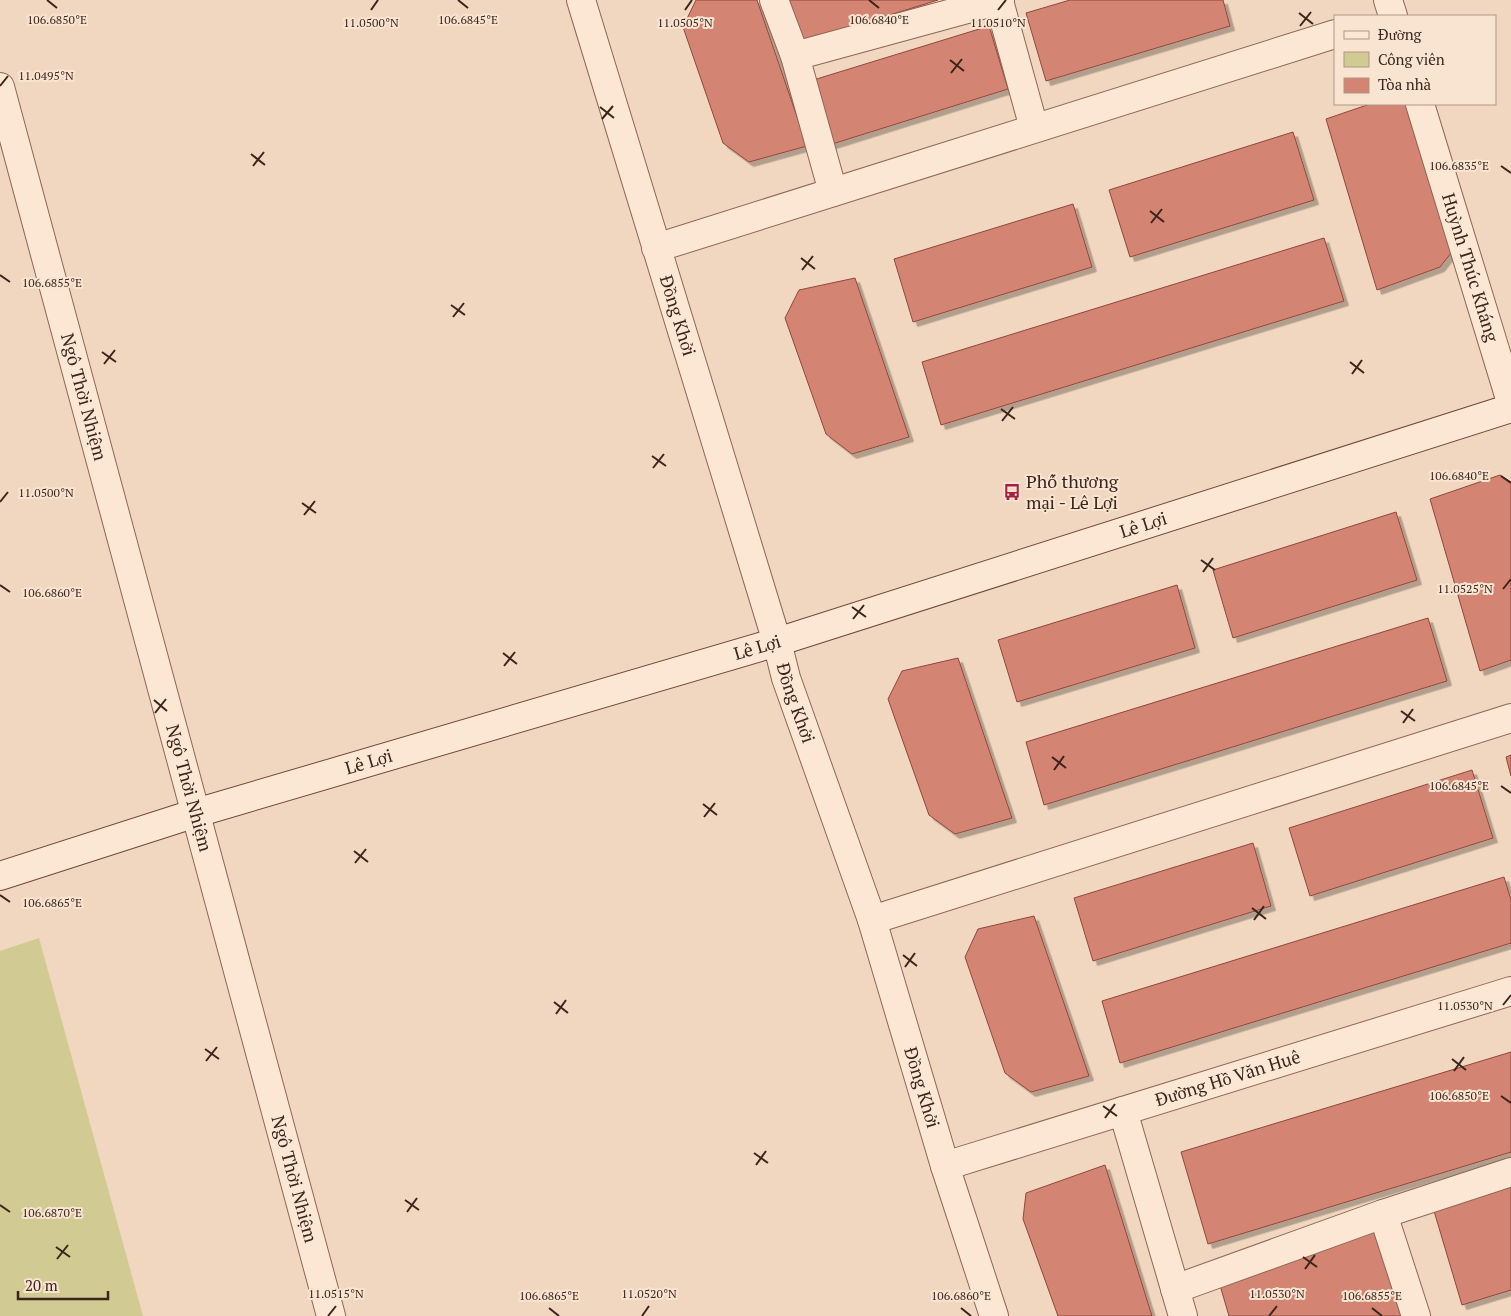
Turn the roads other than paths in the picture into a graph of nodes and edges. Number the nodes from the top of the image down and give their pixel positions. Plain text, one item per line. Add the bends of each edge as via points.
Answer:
1 (580, 0) edge
2 (774, 0) edge
3 (1000, 0) edge
4 (1334, 34) edge
5 (795, 56) junction
6 (0, 87) edge
7 (1420, 105) edge
8 (1034, 128) junction
9 (833, 192) junction
10 (656, 248) junction
11 (1511, 402) edge
12 (1511, 408) edge
13 (777, 642) junction
14 (1511, 718) edge
15 (196, 813) junction
16 (0, 876) edge
17 (872, 920) junction
18 (1511, 991) edge
19 (1123, 1111) junction
20 (946, 1166) junction
21 (1511, 1172) edge
22 (1383, 1214) junction
23 (1175, 1289) junction
24 (331, 1316) edge
25 (994, 1316) edge
26 (1183, 1316) edge
27 (1416, 1316) edge

1 - 10 street, Đồng Khởi
2 - 5 street
3 - 5 street
3 - 8 street
4 - 8 street
5 - 9 street
6 - 15 street, Ngô Thời Nhiệm
7 - 11 street, Huỳnh Thúc Kháng
8 - 9 street
9 - 10 street
10 - 13 street, Đồng Khởi
12 - 13 street, Lê Lợi
13 - 15 street, Lê Lợi
13 - 17 street, Đồng Khởi via 786,678
14 - 17 street
15 - 16 street, Lê Lợi
15 - 24 street, Ngô Thời Nhiệm
17 - 20 street, Đồng Khởi
18 - 19 street, Đường Hồ Văn Huê
19 - 20 street, Đường Hồ Văn Huê
19 - 23 street
20 - 25 street, Đồng Khởi
21 - 22 street
22 - 23 street
22 - 27 street
23 - 26 street

